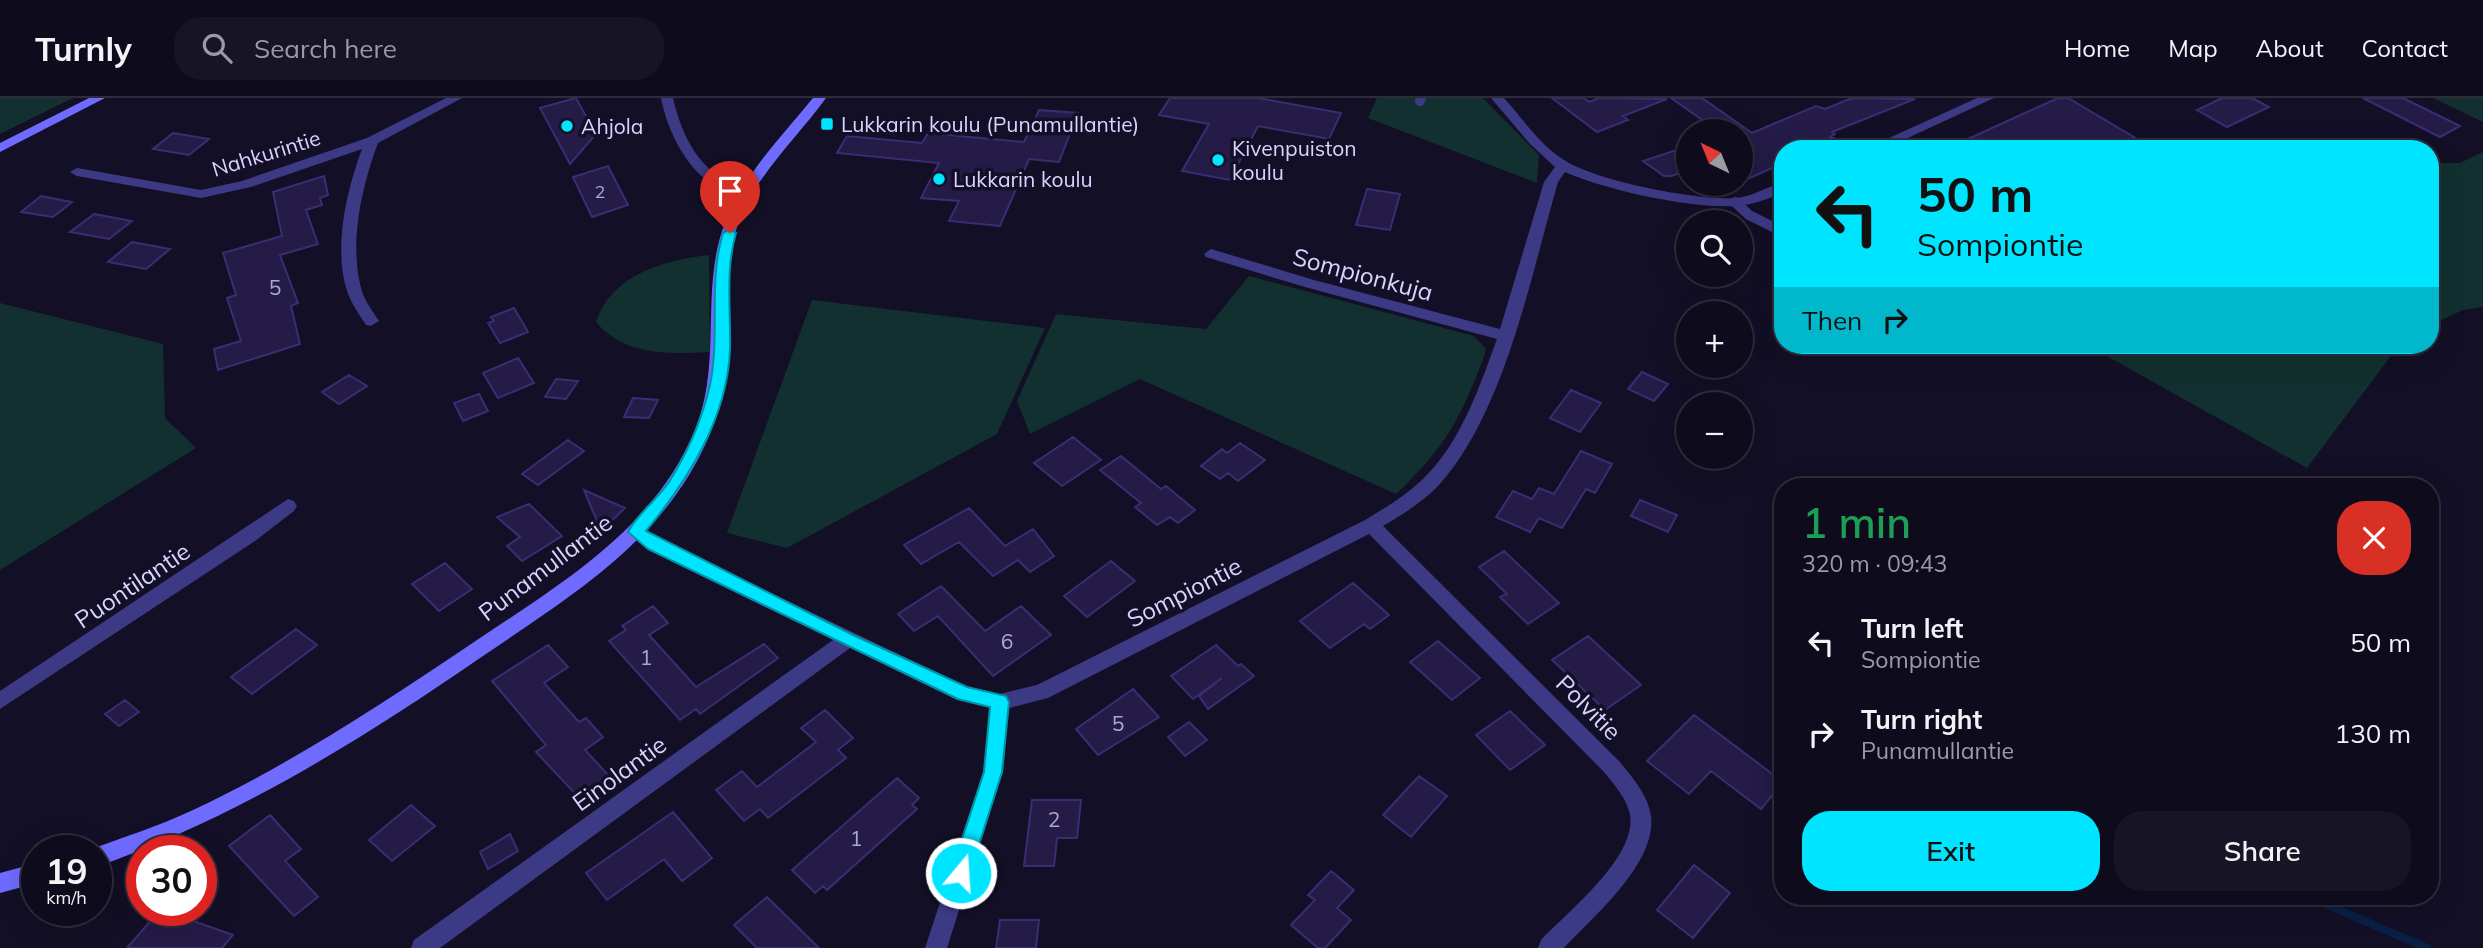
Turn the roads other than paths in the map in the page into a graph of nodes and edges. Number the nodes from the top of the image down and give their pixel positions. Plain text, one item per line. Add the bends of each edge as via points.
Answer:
1 (99, 98) edge
2 (456, 98) edge
3 (667, 98) edge
4 (820, 98) edge
5 (1497, 98) edge
6 (1988, 98) edge
7 (1892, 140) edge
8 (372, 141) junction
9 (0, 148) edge
10 (1563, 165) junction
11 (77, 172) dead end
12 (750, 188) junction
13 (1774, 191) edge
14 (1735, 202) junction
15 (1774, 228) edge
16 (1211, 254) dead end
17 (371, 321) dead end
18 (1503, 335) junction
19 (288, 506) dead end
20 (1371, 525) junction
21 (636, 532) junction
22 (847, 640) junction
23 (0, 701) edge
24 (1000, 702) junction
25 (112, 851) edge
26 (21, 877) edge
27 (0, 883) edge
28 (422, 948) edge
29 (936, 948) edge
30 (1549, 948) edge

1 - 9 street
2 - 8 street, Nahkurintie
3 - 12 street via 670,115 695,161 716,181
4 - 12 street, Punamullantie
5 - 10 street
6 - 7 street
8 - 11 street, Nahkurintie via 246,184 201,194
8 - 17 street via 363,163 349,268 354,290
10 - 14 street via 1596,178
10 - 18 street, Sompiontie via 1551,182
12 - 21 street, Punamullantie via 736,213 724,253 723,353 705,428 674,486
13 - 14 street
14 - 15 lane
16 - 18 street, Sompionkuja
18 - 20 street, Sompiontie via 1475,416 1460,444 1436,478
19 - 23 street, Puontilantie
20 - 24 street, Sompiontie via 1041,692
20 - 30 street, Polvitie via 1634,794 1642,821 1637,844 1623,868
21 - 22 street, Sompiontie
21 - 25 street, Punamullantie via 564,591 408,698 255,789 184,824
22 - 24 street, Sompiontie via 964,694
22 - 28 street, Einolantie
24 - 29 street via 993,772
26 - 27 street

